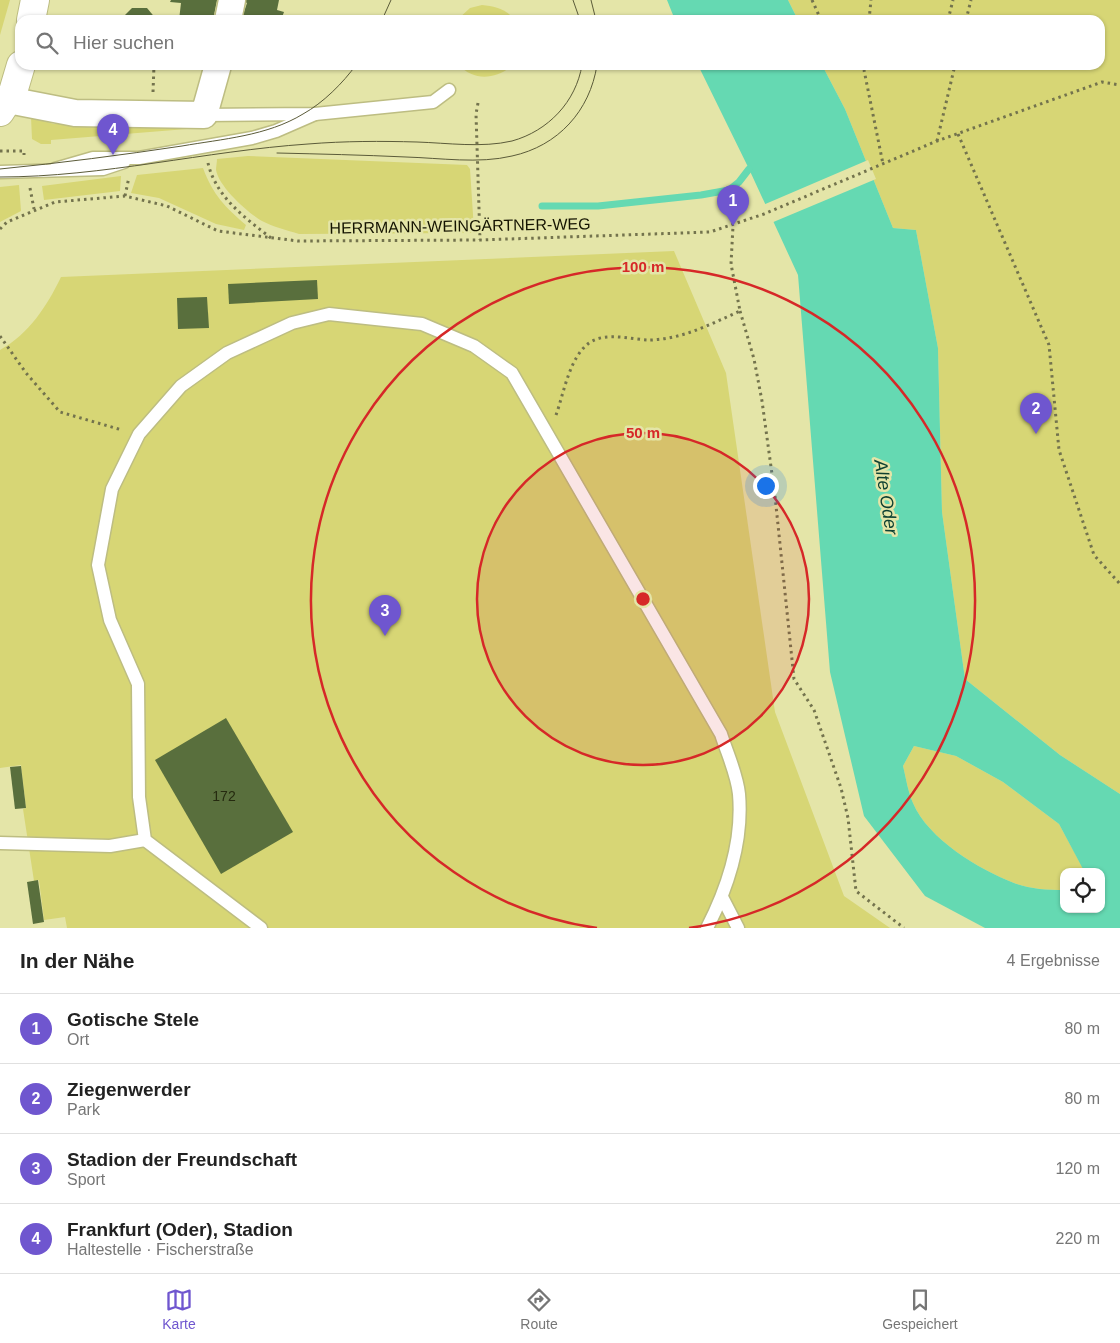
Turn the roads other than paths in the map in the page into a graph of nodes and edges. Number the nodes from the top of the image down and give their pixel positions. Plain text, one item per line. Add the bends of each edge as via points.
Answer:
1 (35, 0) edge
2 (232, 0) edge
3 (32, 15) edge
4 (229, 15) edge
5 (20, 70) edge
6 (217, 70) edge
7 (449, 90) dead end
8 (4, 106) edge
9 (315, 114) junction
10 (204, 115) junction
11 (0, 172) edge
12 (145, 840) junction
13 (0, 843) edge
14 (722, 897) junction
15 (261, 928) edge
16 (707, 928) edge
17 (738, 928) edge

1 - 3 street
2 - 4 street
5 - 8 street via 13,92
6 - 10 street
7 - 9 lane via 433,102
8 - 10 street via 75,113
9 - 10 lane
9 - 11 lane via 260,136 205,147 139,158 93,158 55,169
12 - 13 lane via 110,846
12 - 14 lane via 139,797 138,684 110,620 98,565 112,488 139,434 181,386 227,353 292,323 328,314 422,324 474,346 512,373 721,734 739,793 737,845
12 - 15 lane
14 - 16 lane
14 - 17 lane

